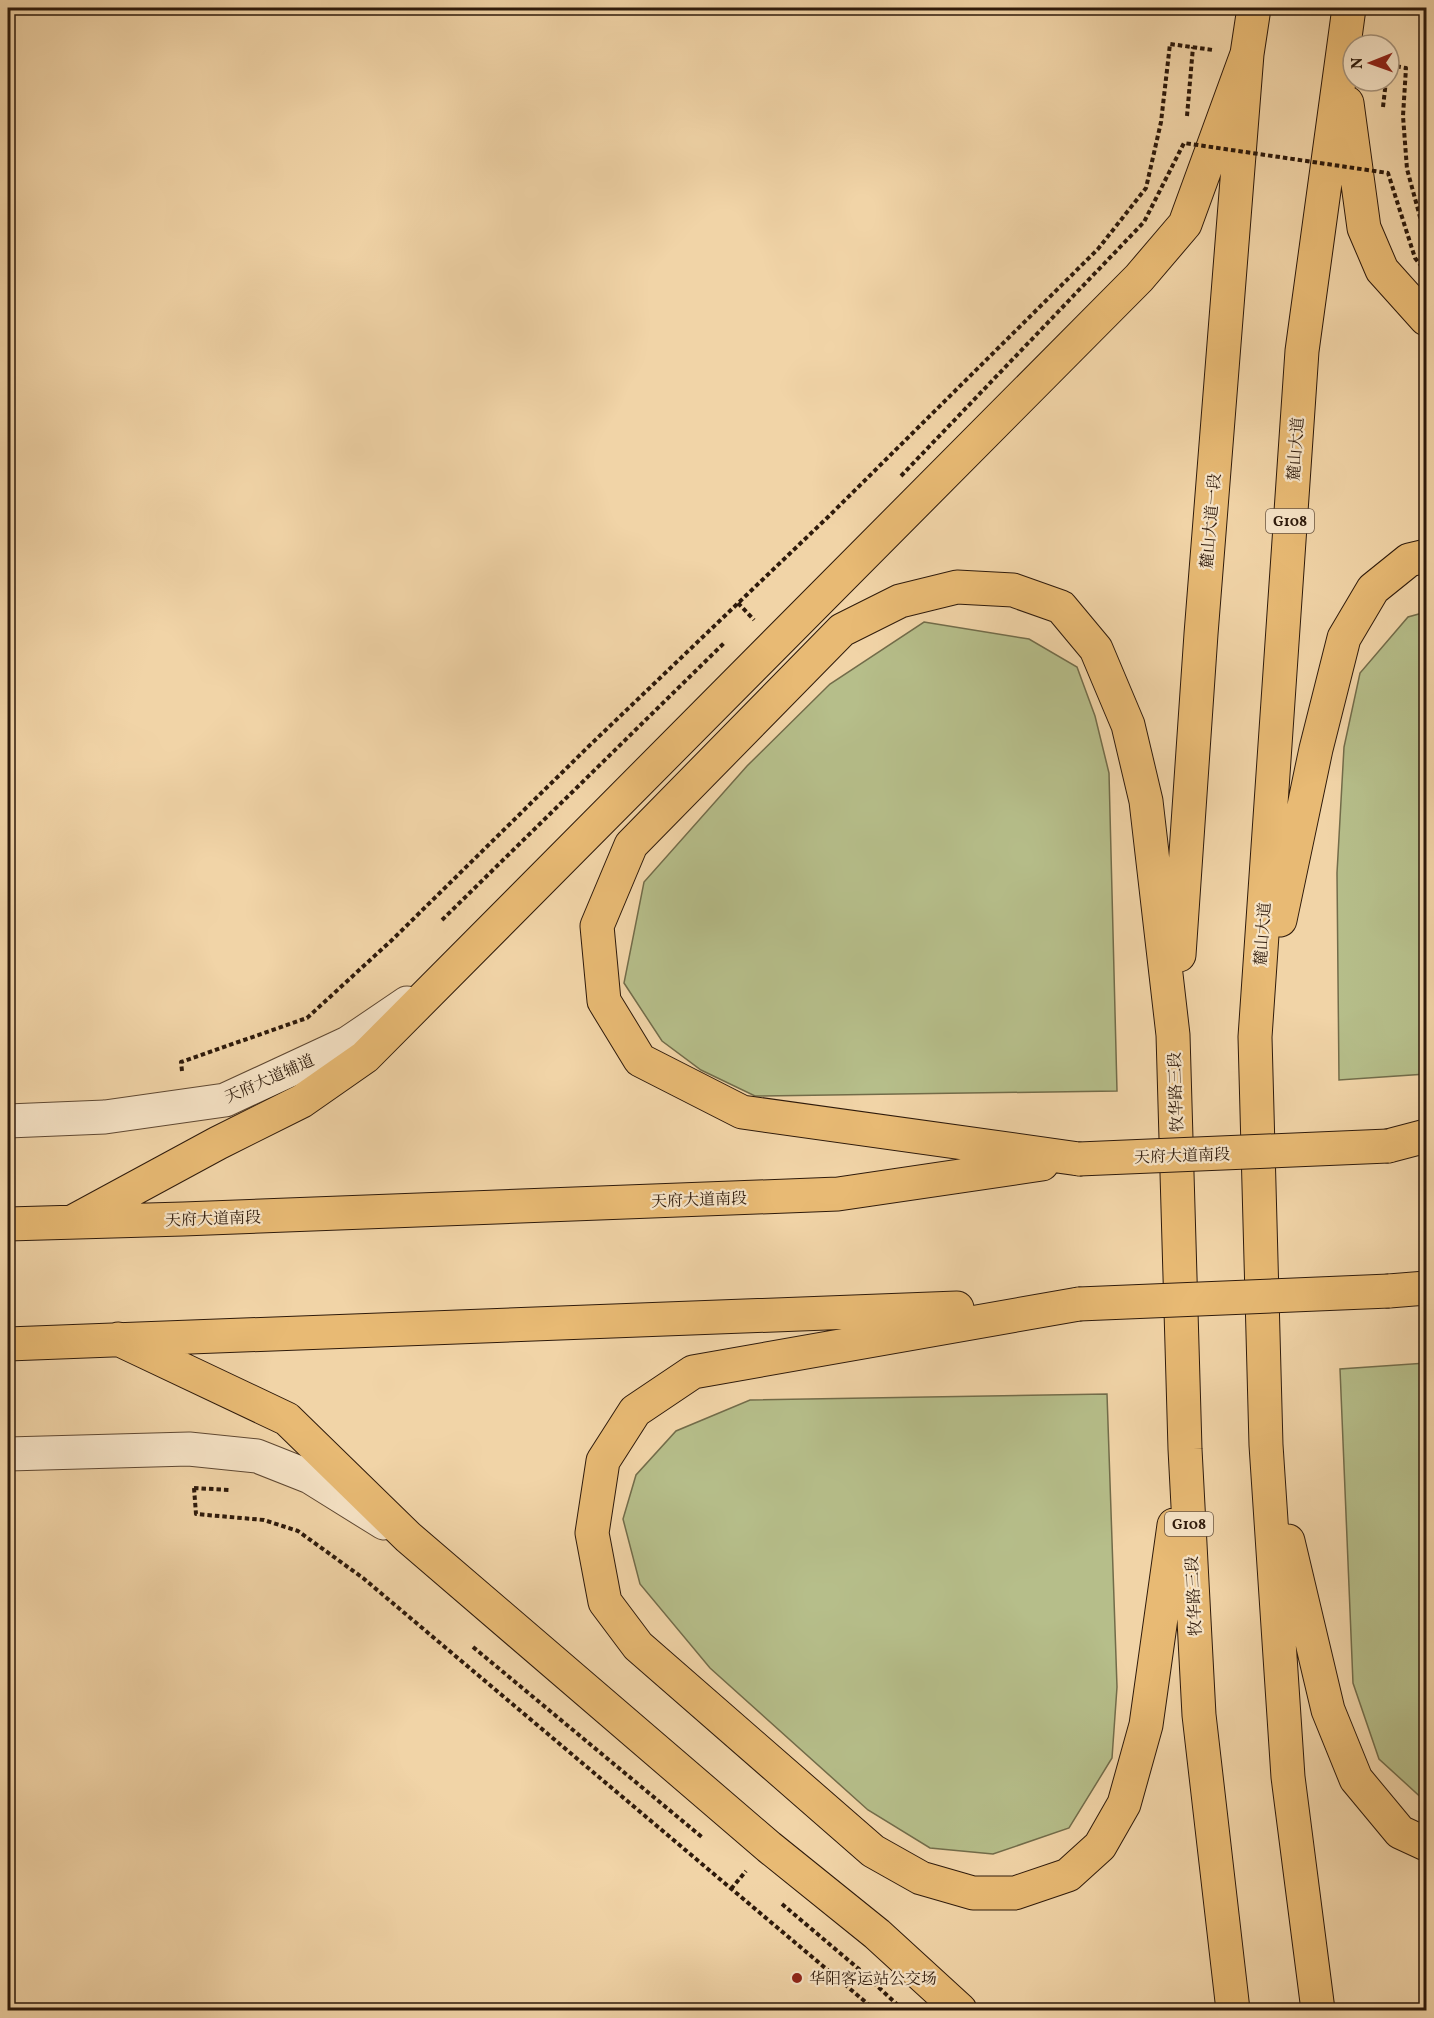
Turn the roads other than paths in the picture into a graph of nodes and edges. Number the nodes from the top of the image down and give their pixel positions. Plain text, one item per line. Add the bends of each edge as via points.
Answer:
1 (1254, 8) edge
2 (1349, 8) edge
3 (1346, 33) edge
4 (1247, 54) junction
5 (1341, 69) edge
6 (1346, 93) edge
7 (1426, 320) edge
8 (1426, 556) edge
9 (439, 982) junction
10 (1173, 1035) junction
11 (1255, 1036) junction
12 (8, 1121) edge
13 (1426, 1136) edge
14 (1388, 1146) junction
15 (1426, 1146) edge
16 (1079, 1159) junction
17 (74, 1221) junction
18 (8, 1224) edge
19 (1426, 1288) edge
20 (1389, 1291) junction
21 (1426, 1294) edge
22 (1079, 1304) junction
23 (118, 1339) junction
24 (8, 1344) edge
25 (1266, 1445) junction
26 (1185, 1449) junction
27 (8, 1454) edge
28 (408, 1538) junction
29 (1426, 1845) edge
30 (960, 2010) edge
31 (1233, 2010) edge
32 (1318, 2010) edge

1 - 4 highway, 麓山大道一段 / G108
2 - 3 highway, 麓山大道 / G108
4 - 9 highway via 1185,224 1139,278
4 - 10 highway, 麓山大道一段 / G108
5 - 11 highway, 麓山大道 / G108 via 1302,351
6 - 7 highway via 1364,228 1382,270
8 - 11 highway via 1409,560 1373,589 1344,638 1316,749
9 - 12 street, 天府大道辅道 via 348,1043 225,1100 105,1117
9 - 17 highway via 365,1058 302,1101
10 - 16 highway via 1146,801 1128,725 1096,649 1061,607 1013,590 957,587 900,601 842,630 631,845 597,926 604,1001 640,1060 742,1112
10 - 26 highway, 牧华路三段 / G108
11 - 25 highway, G108
13 - 14 highway
14 - 15 highway
14 - 16 highway, 天府大道南段, bridge
16 - 17 highway, 天府大道南段 via 838,1194
17 - 18 highway, 天府大道南段
19 - 20 highway
20 - 21 highway
20 - 22 highway, bridge
22 - 23 highway
22 - 26 highway via 693,1372 635,1411 603,1461 592,1533 605,1602 638,1646 873,1851 921,1878 973,1893 1015,1893 1068,1875 1100,1846 1124,1804 1146,1725
23 - 24 highway
23 - 28 highway via 287,1419
25 - 29 highway via 1328,1710 1356,1779 1400,1832
25 - 32 highway, G108 via 1288,1777
26 - 31 highway, 牧华路三段 / G108 via 1199,1715
27 - 28 street via 189,1449 256,1456 310,1477
28 - 30 highway via 769,1847 877,1934

